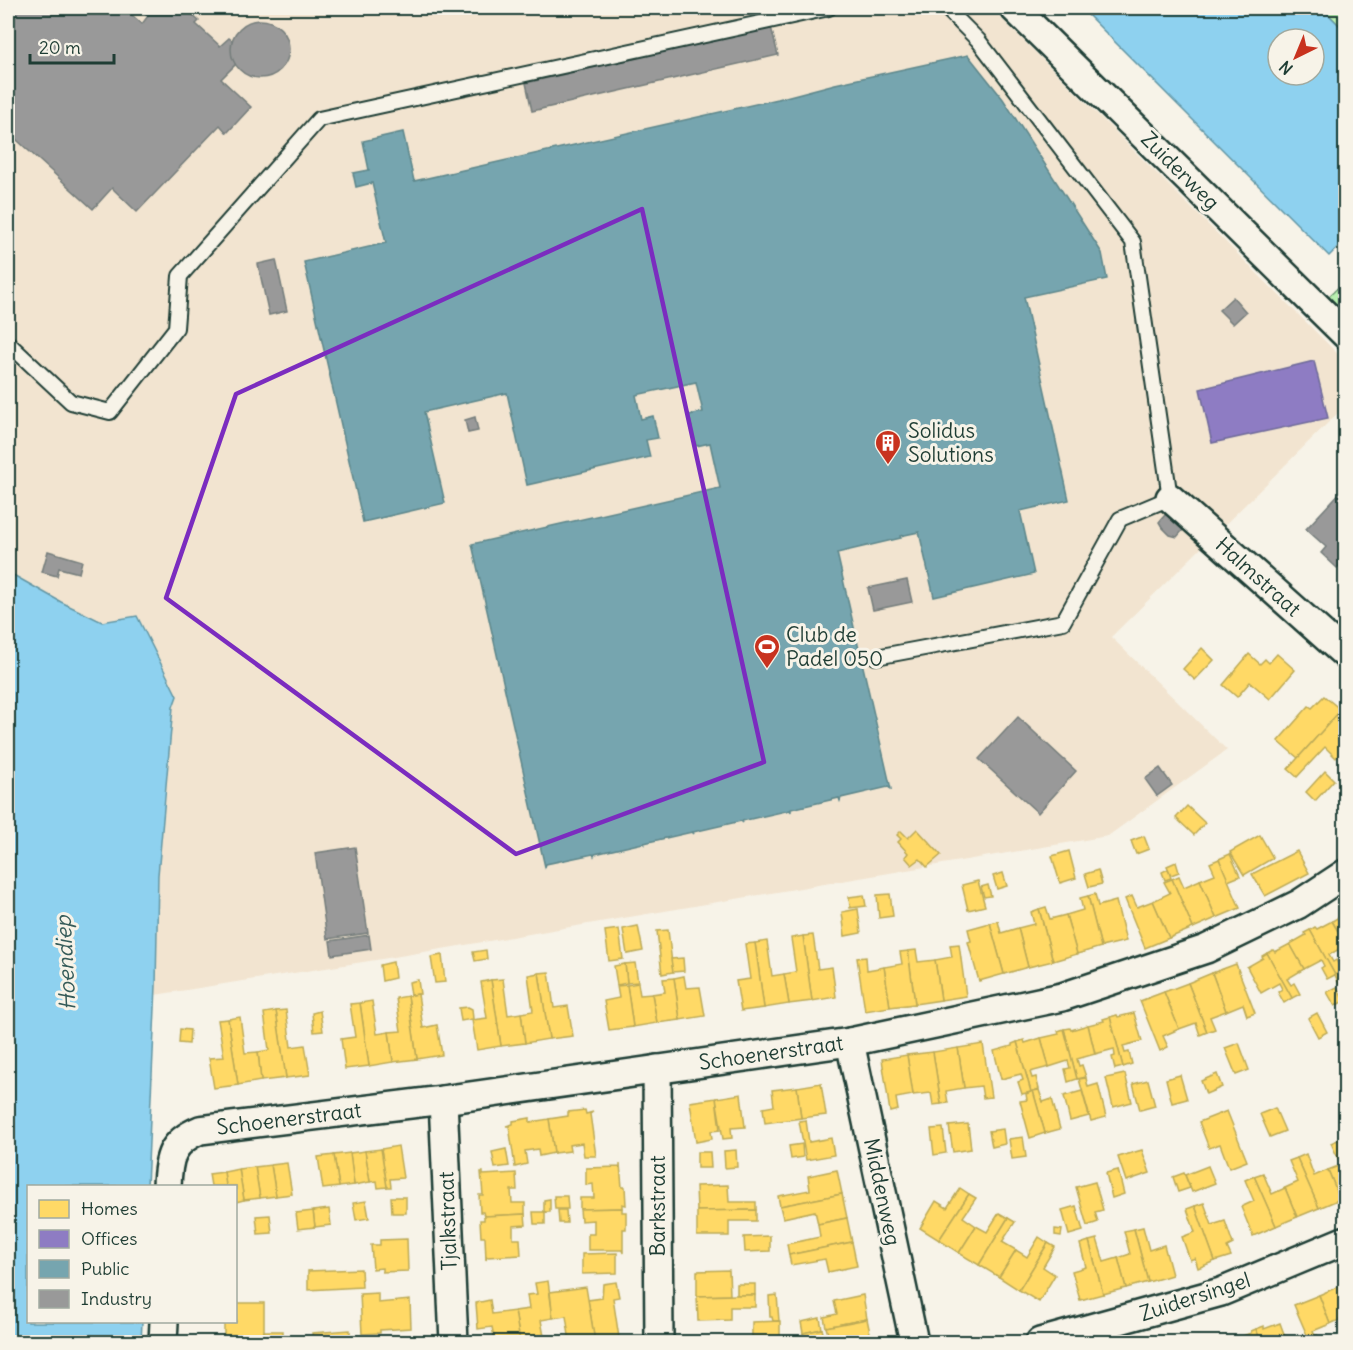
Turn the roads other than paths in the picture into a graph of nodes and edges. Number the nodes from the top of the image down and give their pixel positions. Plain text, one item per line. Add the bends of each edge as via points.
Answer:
1 (829, 8) edge
2 (946, 8) edge
3 (1014, 8) edge
4 (1346, 335) edge
5 (8, 343) edge
6 (1170, 498) junction
7 (1346, 655) edge
8 (876, 657) dead end
9 (1346, 873) edge
10 (850, 1042) junction
11 (657, 1069) junction
12 (443, 1100) junction
13 (168, 1185) edge
14 (1346, 1240) edge
15 (164, 1323) edge
16 (163, 1342) edge
17 (454, 1342) edge
18 (659, 1342) edge
19 (914, 1342) edge
20 (1040, 1342) edge

1 - 5 lane via 319,119 180,276 176,328 110,412 71,402
2 - 6 lane via 978,40 1133,242
3 - 4 street, Zuiderweg
6 - 7 street, Halmstraat
6 - 8 lane via 1120,519 1063,622
9 - 10 street, Schoenerstraat via 1299,904 1206,949 1062,998
10 - 11 street, Schoenerstraat
10 - 19 street, Middenweg
11 - 12 street, Schoenerstraat
11 - 18 street, Barkstraat
12 - 13 street, Schoenerstraat via 200,1130 186,1136 174,1148
12 - 17 street, Tjalkstraat
14 - 20 street, Zuidersingel via 1221,1292
15 - 16 street

